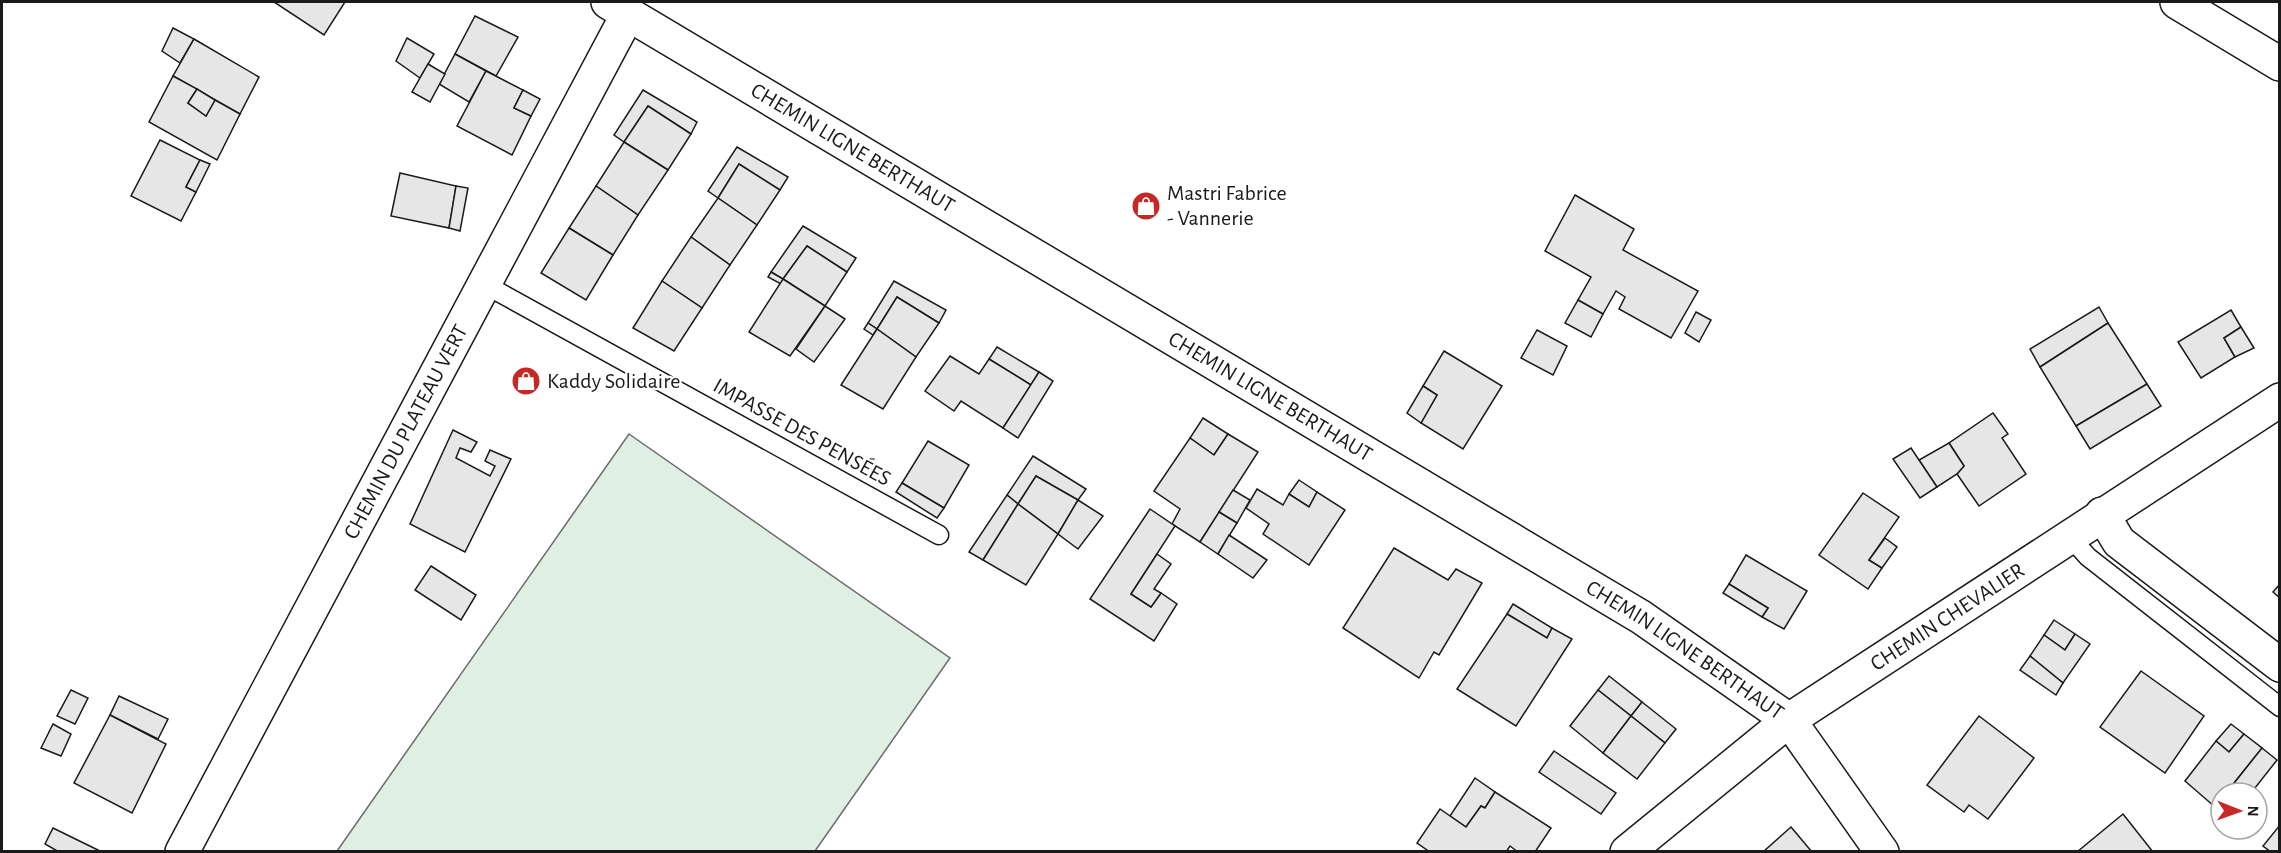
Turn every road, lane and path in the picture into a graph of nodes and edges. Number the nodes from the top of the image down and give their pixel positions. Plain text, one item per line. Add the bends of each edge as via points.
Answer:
1 (2187, 4) edge
2 (618, 8) edge
3 (2280, 64) edge
4 (484, 284) junction
5 (2280, 400) edge
6 (2102, 514) junction
7 (939, 536) dead end
8 (2069, 536) junction
9 (2280, 665) edge
10 (2280, 707) edge
11 (1789, 720) junction
12 (182, 852) edge
13 (1627, 852) edge
14 (1882, 852) edge

1 - 3 street
2 - 4 street, CHEMIN DU PLATEAU VERT
2 - 11 street, CHEMIN LIGNE BERTHAUT via 1641,617
4 - 7 lane, IMPASSE DES PENSÉES
4 - 12 street, CHEMIN DU PLATEAU VERT
5 - 6 street, CHEMIN CHEVALIER
6 - 8 street, CHEMIN CHEVALIER
6 - 9 street via 2119,542
8 - 10 lane via 2088,557
8 - 11 street, CHEMIN CHEVALIER
11 - 13 street, CHEMIN CHEVALIER
11 - 14 street, CHEMIN LIGNE BERTHAUT

